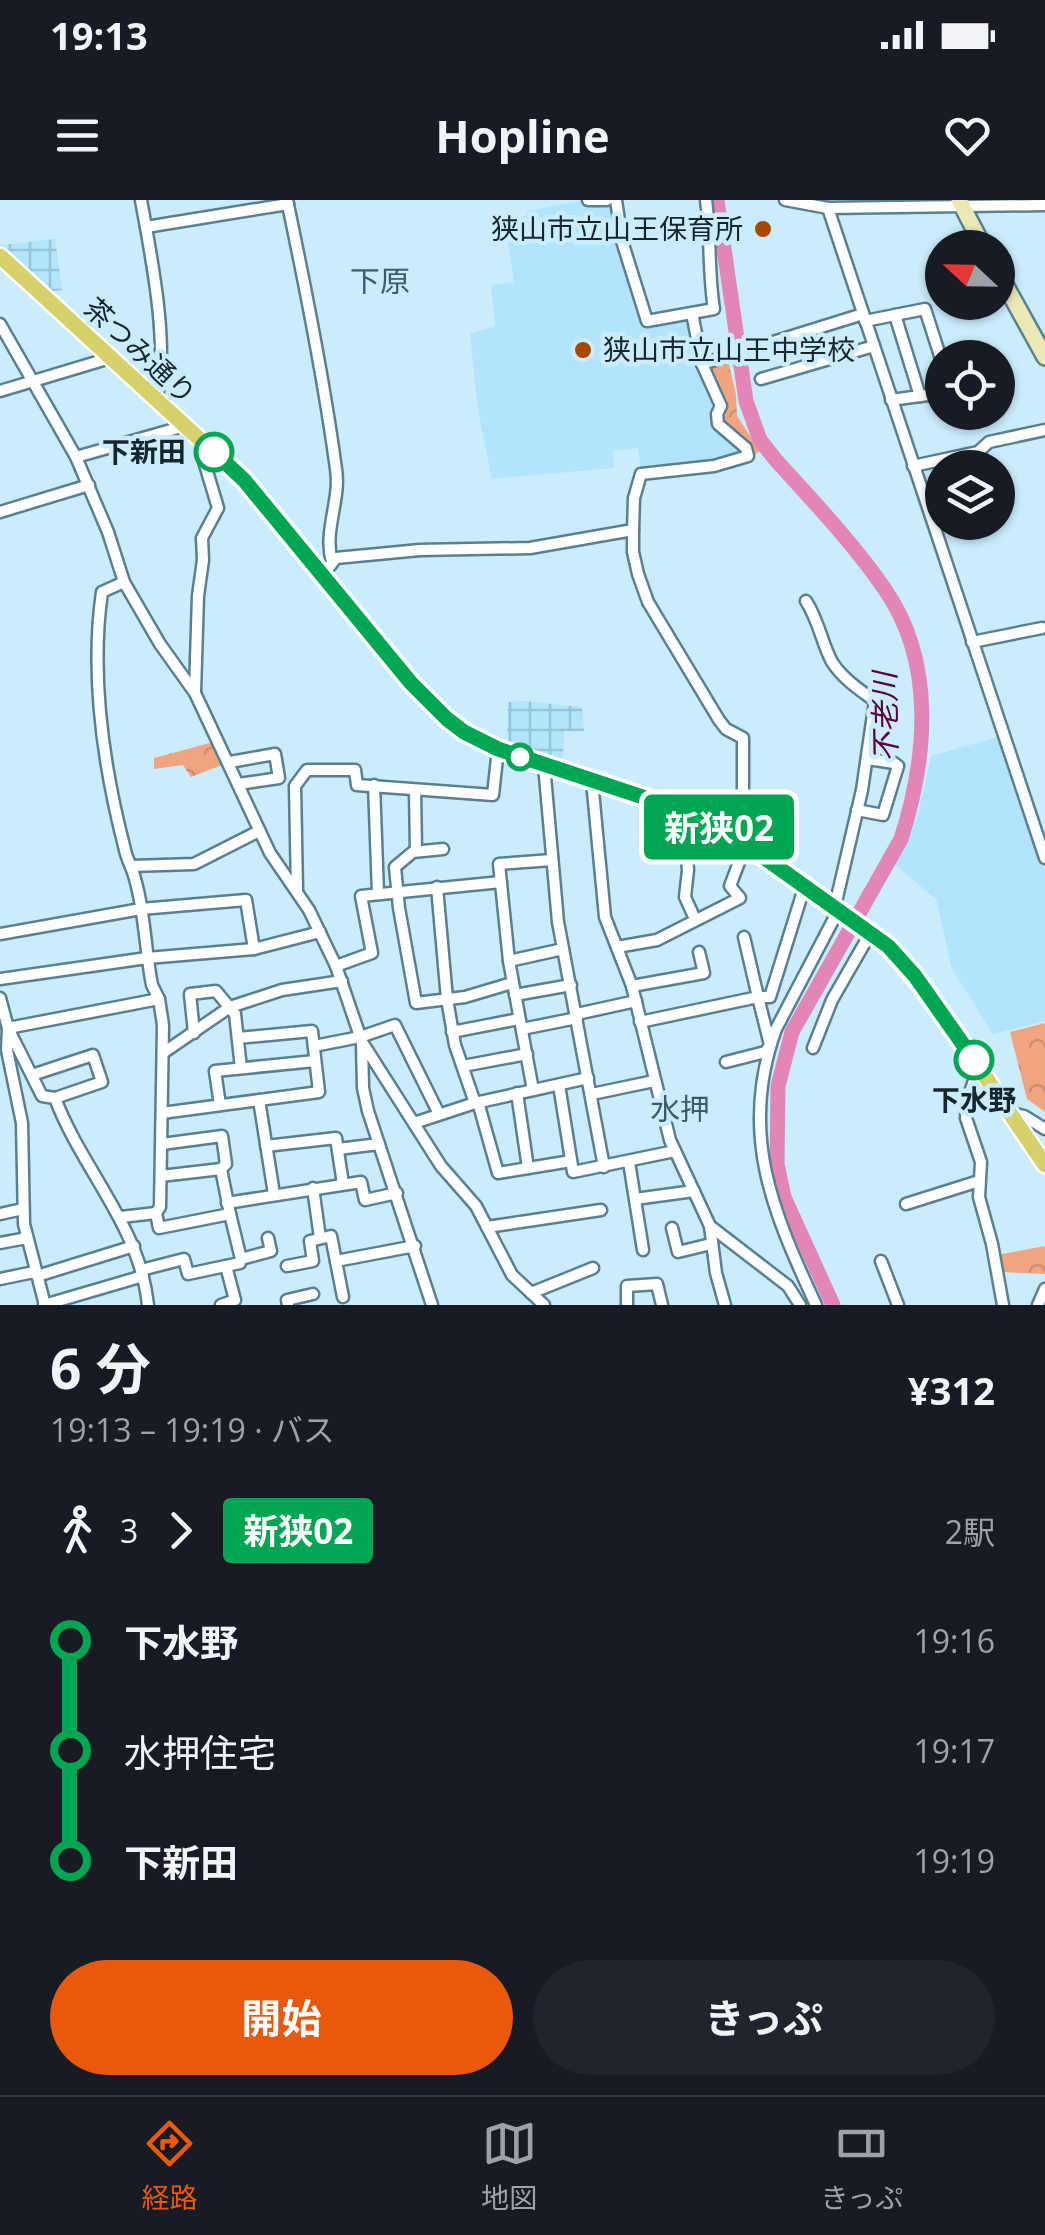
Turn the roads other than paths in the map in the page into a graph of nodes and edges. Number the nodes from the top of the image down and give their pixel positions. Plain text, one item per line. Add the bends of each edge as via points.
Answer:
1 (140, 200) edge
2 (588, 200) edge
3 (607, 200) edge
4 (616, 200) edge
5 (706, 200) edge
6 (785, 200) edge
7 (288, 202) edge
8 (960, 203) edge
9 (1045, 205) edge
10 (828, 208) junction
11 (146, 227) junction
12 (974, 230) edge
13 (0, 256) edge
14 (1015, 302) edge
15 (692, 313) junction
16 (895, 315) junction
17 (864, 318) junction
18 (0, 324) edge
19 (935, 340) edge
20 (874, 346) junction
21 (1045, 356) edge
22 (110, 358) junction
23 (702, 364) junction
24 (31, 380) junction
25 (761, 380) dead end
26 (0, 391) edge
27 (925, 395) edge
28 (920, 396) junction
29 (891, 400) junction
30 (156, 401) junction
31 (184, 426) junction
32 (1045, 430) edge
33 (204, 443) junction
34 (76, 456) junction
35 (914, 466) junction
36 (89, 485) junction
37 (0, 512) edge
38 (633, 530) junction
39 (328, 568) junction
40 (124, 582) junction
41 (806, 600) dead end
42 (1042, 628) dead end
43 (972, 642) junction
44 (195, 694) junction
45 (498, 749) junction
46 (868, 759) junction
47 (230, 762) junction
48 (544, 765) junction
49 (592, 781) junction
50 (239, 784) junction
51 (374, 785) junction
52 (415, 791) junction
53 (682, 810) junction
54 (857, 810) junction
55 (260, 831) junction
56 (740, 840) junction
57 (442, 848) dead end
58 (416, 851) junction
59 (1045, 858) edge
60 (552, 860) junction
61 (131, 866) junction
62 (501, 882) junction
63 (804, 885) junction
64 (437, 887) junction
65 (298, 890) junction
66 (397, 891) junction
67 (378, 893) junction
68 (140, 909) junction
69 (843, 912) junction
70 (695, 919) junction
71 (320, 932) junction
72 (871, 932) junction
73 (0, 934) edge
74 (744, 937) dead end
75 (563, 948) junction
76 (617, 948) junction
77 (254, 949) junction
78 (698, 952) dead end
79 (147, 958) junction
80 (508, 961) junction
81 (336, 966) junction
82 (0, 978) edge
83 (342, 981) junction
84 (571, 985) junction
85 (632, 986) junction
86 (514, 989) junction
87 (758, 997) junction
88 (0, 998) edge
89 (158, 999) junction
90 (446, 1000) junction
91 (636, 1001) junction
92 (230, 1008) junction
93 (577, 1016) junction
94 (640, 1022) junction
95 (521, 1024) junction
96 (4, 1025) edge
97 (452, 1032) junction
98 (194, 1033) junction
99 (238, 1038) junction
100 (361, 1039) junction
101 (314, 1046) junction
102 (770, 1046) junction
103 (813, 1048) dead end
104 (163, 1053) junction
105 (526, 1054) junction
106 (315, 1061) junction
107 (726, 1062) dead end
108 (463, 1066) junction
109 (979, 1066) junction
110 (241, 1068) junction
111 (32, 1074) junction
112 (588, 1078) junction
113 (654, 1080) junction
114 (559, 1085) junction
115 (533, 1090) junction
116 (517, 1093) junction
117 (592, 1094) junction
118 (55, 1098) junction
119 (259, 1100) junction
120 (477, 1103) junction
121 (220, 1104) junction
122 (162, 1113) junction
123 (1010, 1113) junction
124 (439, 1114) junction
125 (414, 1123) junction
126 (1045, 1128) edge
127 (162, 1144) junction
128 (378, 1144) junction
129 (266, 1146) junction
130 (338, 1149) junction
131 (675, 1151) junction
132 (571, 1160) junction
133 (629, 1162) junction
134 (1045, 1165) edge
135 (604, 1167) junction
136 (221, 1168) junction
137 (528, 1168) junction
138 (161, 1176) junction
139 (979, 1181) junction
140 (343, 1184) junction
141 (313, 1188) junction
142 (694, 1191) junction
143 (274, 1194) junction
144 (397, 1194) junction
145 (636, 1200) junction
146 (906, 1204) dead end
147 (23, 1209) junction
148 (228, 1209) junction
149 (601, 1210) dead end
150 (156, 1213) junction
151 (0, 1214) edge
152 (121, 1217) junction
153 (710, 1226) junction
154 (487, 1227) junction
155 (672, 1228) dead end
156 (26, 1238) junction
157 (268, 1238) dead end
158 (320, 1238) junction
159 (0, 1244) edge
160 (712, 1244) junction
161 (134, 1246) junction
162 (414, 1246) junction
163 (643, 1250) dead end
164 (242, 1260) junction
165 (336, 1261) junction
166 (881, 1261) dead end
167 (226, 1266) junction
168 (287, 1266) dead end
169 (593, 1268) dead end
170 (142, 1273) junction
171 (36, 1274) junction
172 (0, 1278) edge
173 (1045, 1288) edge
174 (531, 1293) junction
175 (313, 1294) dead end
176 (343, 1297) dead end
177 (44, 1305) edge
178 (148, 1305) edge
179 (221, 1305) edge
180 (288, 1305) edge
181 (432, 1305) edge
182 (544, 1305) edge
183 (627, 1305) edge
184 (662, 1305) edge
185 (725, 1305) edge
186 (800, 1305) edge
187 (816, 1305) edge
188 (898, 1305) edge
189 (1003, 1305) edge
190 (1038, 1305) edge

1 - 11 street
2 - 3 street
4 - 15 street via 646,320
5 - 15 street via 714,309
6 - 10 street
7 - 11 street
7 - 39 street via 330,413 337,485
8 - 9 street
8 - 10 street
8 - 12 street
10 - 17 street
11 - 30 street via 160,360
13 - 22 main road, 茶つみ通り
14 - 21 street
15 - 23 street
16 - 17 street
16 - 19 street via 925,309
16 - 28 street
17 - 20 street
17 - 23 street
18 - 24 street
20 - 25 street
20 - 29 street
22 - 24 street
22 - 30 main road, 茶つみ通り
23 - 38 street via 721,406 718,424 748,456 642,474
24 - 26 street
24 - 34 street
27 - 28 street
28 - 29 street
29 - 35 street
30 - 31 main road, 茶つみ通り
31 - 33 main road, 茶つみ通り
31 - 34 street
32 - 35 street
33 - 39 main road, 茶つみ通り
33 - 44 street via 218,508 202,538
34 - 36 street
35 - 43 street
36 - 37 street
36 - 40 street
38 - 39 street via 530,548 394,551
38 - 56 street via 648,602 719,720 742,738
39 - 45 main road, 茶つみ通り via 429,703
40 - 44 street
40 - 61 street via 102,592 98,621 112,792
41 - 46 street via 830,659 876,701
42 - 43 street
43 - 59 street
44 - 47 street
45 - 48 main road, 茶つみ通り
45 - 52 street via 493,794
46 - 54 street
46 - 54 street via 894,763 896,776 883,815
47 - 50 street
47 - 50 street via 275,754 280,778
48 - 49 main road, 茶つみ通り
48 - 60 street
49 - 53 main road, 茶つみ通り
49 - 76 street via 605,918
50 - 55 street
51 - 52 street
51 - 65 street via 357,785 354,770 307,770 302,776 295,786
51 - 67 street
52 - 58 street
53 - 56 main road, 茶つみ通り
53 - 70 street via 685,897
54 - 69 street
55 - 61 street via 194,864
55 - 65 street
56 - 63 main road, 茶つみ通り
56 - 70 street via 730,886 740,898
57 - 58 street
58 - 66 street via 396,866
60 - 62 street via 499,864
60 - 75 street
61 - 68 street
62 - 64 street
62 - 80 street
63 - 69 main road, 茶つみ通り
63 - 87 street via 770,997
64 - 66 street
64 - 90 street
65 - 71 street
66 - 67 street
66 - 90 street via 416,1003
67 - 81 street via 361,896 372,953
68 - 73 street
68 - 77 street via 246,900
68 - 79 street
69 - 72 main road, 茶つみ通り
69 - 102 street
70 - 76 street via 657,940
71 - 77 street
71 - 81 street
72 - 103 street
72 - 109 main road, 茶つみ通り via 915,976
74 - 87 street
75 - 80 street
75 - 84 street
76 - 85 street
77 - 79 street
78 - 85 street via 704,973
79 - 82 street
79 - 89 street
80 - 86 street
81 - 83 street
83 - 92 street via 282,990
83 - 100 street
84 - 86 street
84 - 93 street
85 - 91 street
86 - 90 street
86 - 95 street
87 - 94 street
87 - 102 street
88 - 96 street
89 - 96 street
89 - 104 street
90 - 97 street
91 - 93 street
91 - 94 street
92 - 98 street
92 - 98 street via 216,991 190,994
92 - 99 street
93 - 95 street
93 - 112 street
94 - 113 street
95 - 97 street
95 - 105 street
96 - 111 street
96 - 147 street via 22,1123
97 - 108 street
98 - 104 street
99 - 101 street via 305,1030 312,1031
99 - 110 street
100 - 101 street
100 - 124 street via 395,1026
100 - 125 street
100 - 128 street via 363,1088
101 - 106 street
102 - 107 street
102 - 187 street via 760,1112 767,1186
104 - 122 street
105 - 108 street
105 - 115 street
106 - 110 street
106 - 119 street via 319,1092
108 - 120 street
109 - 123 main road, 茶つみ通り
109 - 139 street via 966,1118 981,1162
110 - 121 street via 215,1072
111 - 118 street via 42,1096
111 - 118 street via 93,1055 102,1082
112 - 114 street
112 - 117 street
113 - 117 street
113 - 131 street
114 - 115 street
114 - 132 street
115 - 116 street
116 - 120 street
116 - 137 street
117 - 135 street
118 - 152 street via 86,1166
119 - 121 street
119 - 129 street
120 - 124 street
120 - 137 street via 498,1173
121 - 122 street
122 - 127 street
123 - 126 street
123 - 134 main road, 茶つみ通り
124 - 125 street
125 - 154 street
127 - 136 street via 222,1136
127 - 138 street
128 - 130 street
128 - 144 street
129 - 130 street via 336,1138
129 - 143 street
130 - 140 street
131 - 133 street
131 - 142 street
132 - 135 street via 573,1172
132 - 137 street
133 - 135 street
133 - 145 street
136 - 138 street
136 - 148 street
138 - 150 street
139 - 146 street
139 - 189 street
140 - 141 street
140 - 144 street via 361,1182 365,1200
141 - 143 street
141 - 158 street
142 - 145 street
142 - 153 street
143 - 148 street
144 - 162 street
145 - 163 street
147 - 151 street
147 - 156 street
148 - 150 street via 159,1228
148 - 164 street
149 - 154 street
150 - 152 street
152 - 161 street
153 - 160 street
153 - 186 street via 788,1286
154 - 174 street via 512,1275
155 - 160 street via 678,1252
156 - 159 street
156 - 171 street
157 - 164 street via 272,1251
158 - 165 street via 331,1236
158 - 168 street via 310,1241 313,1260
160 - 185 street
161 - 170 street
161 - 171 street
162 - 165 street
162 - 181 street
164 - 167 street
165 - 176 street
166 - 188 street
167 - 170 street via 188,1274 184,1259
167 - 179 street via 234,1300
169 - 174 street
170 - 177 street
170 - 178 street
171 - 172 street
171 - 177 street
173 - 190 street
174 - 182 street
175 - 180 street
183 - 184 street via 628,1286 656,1284

